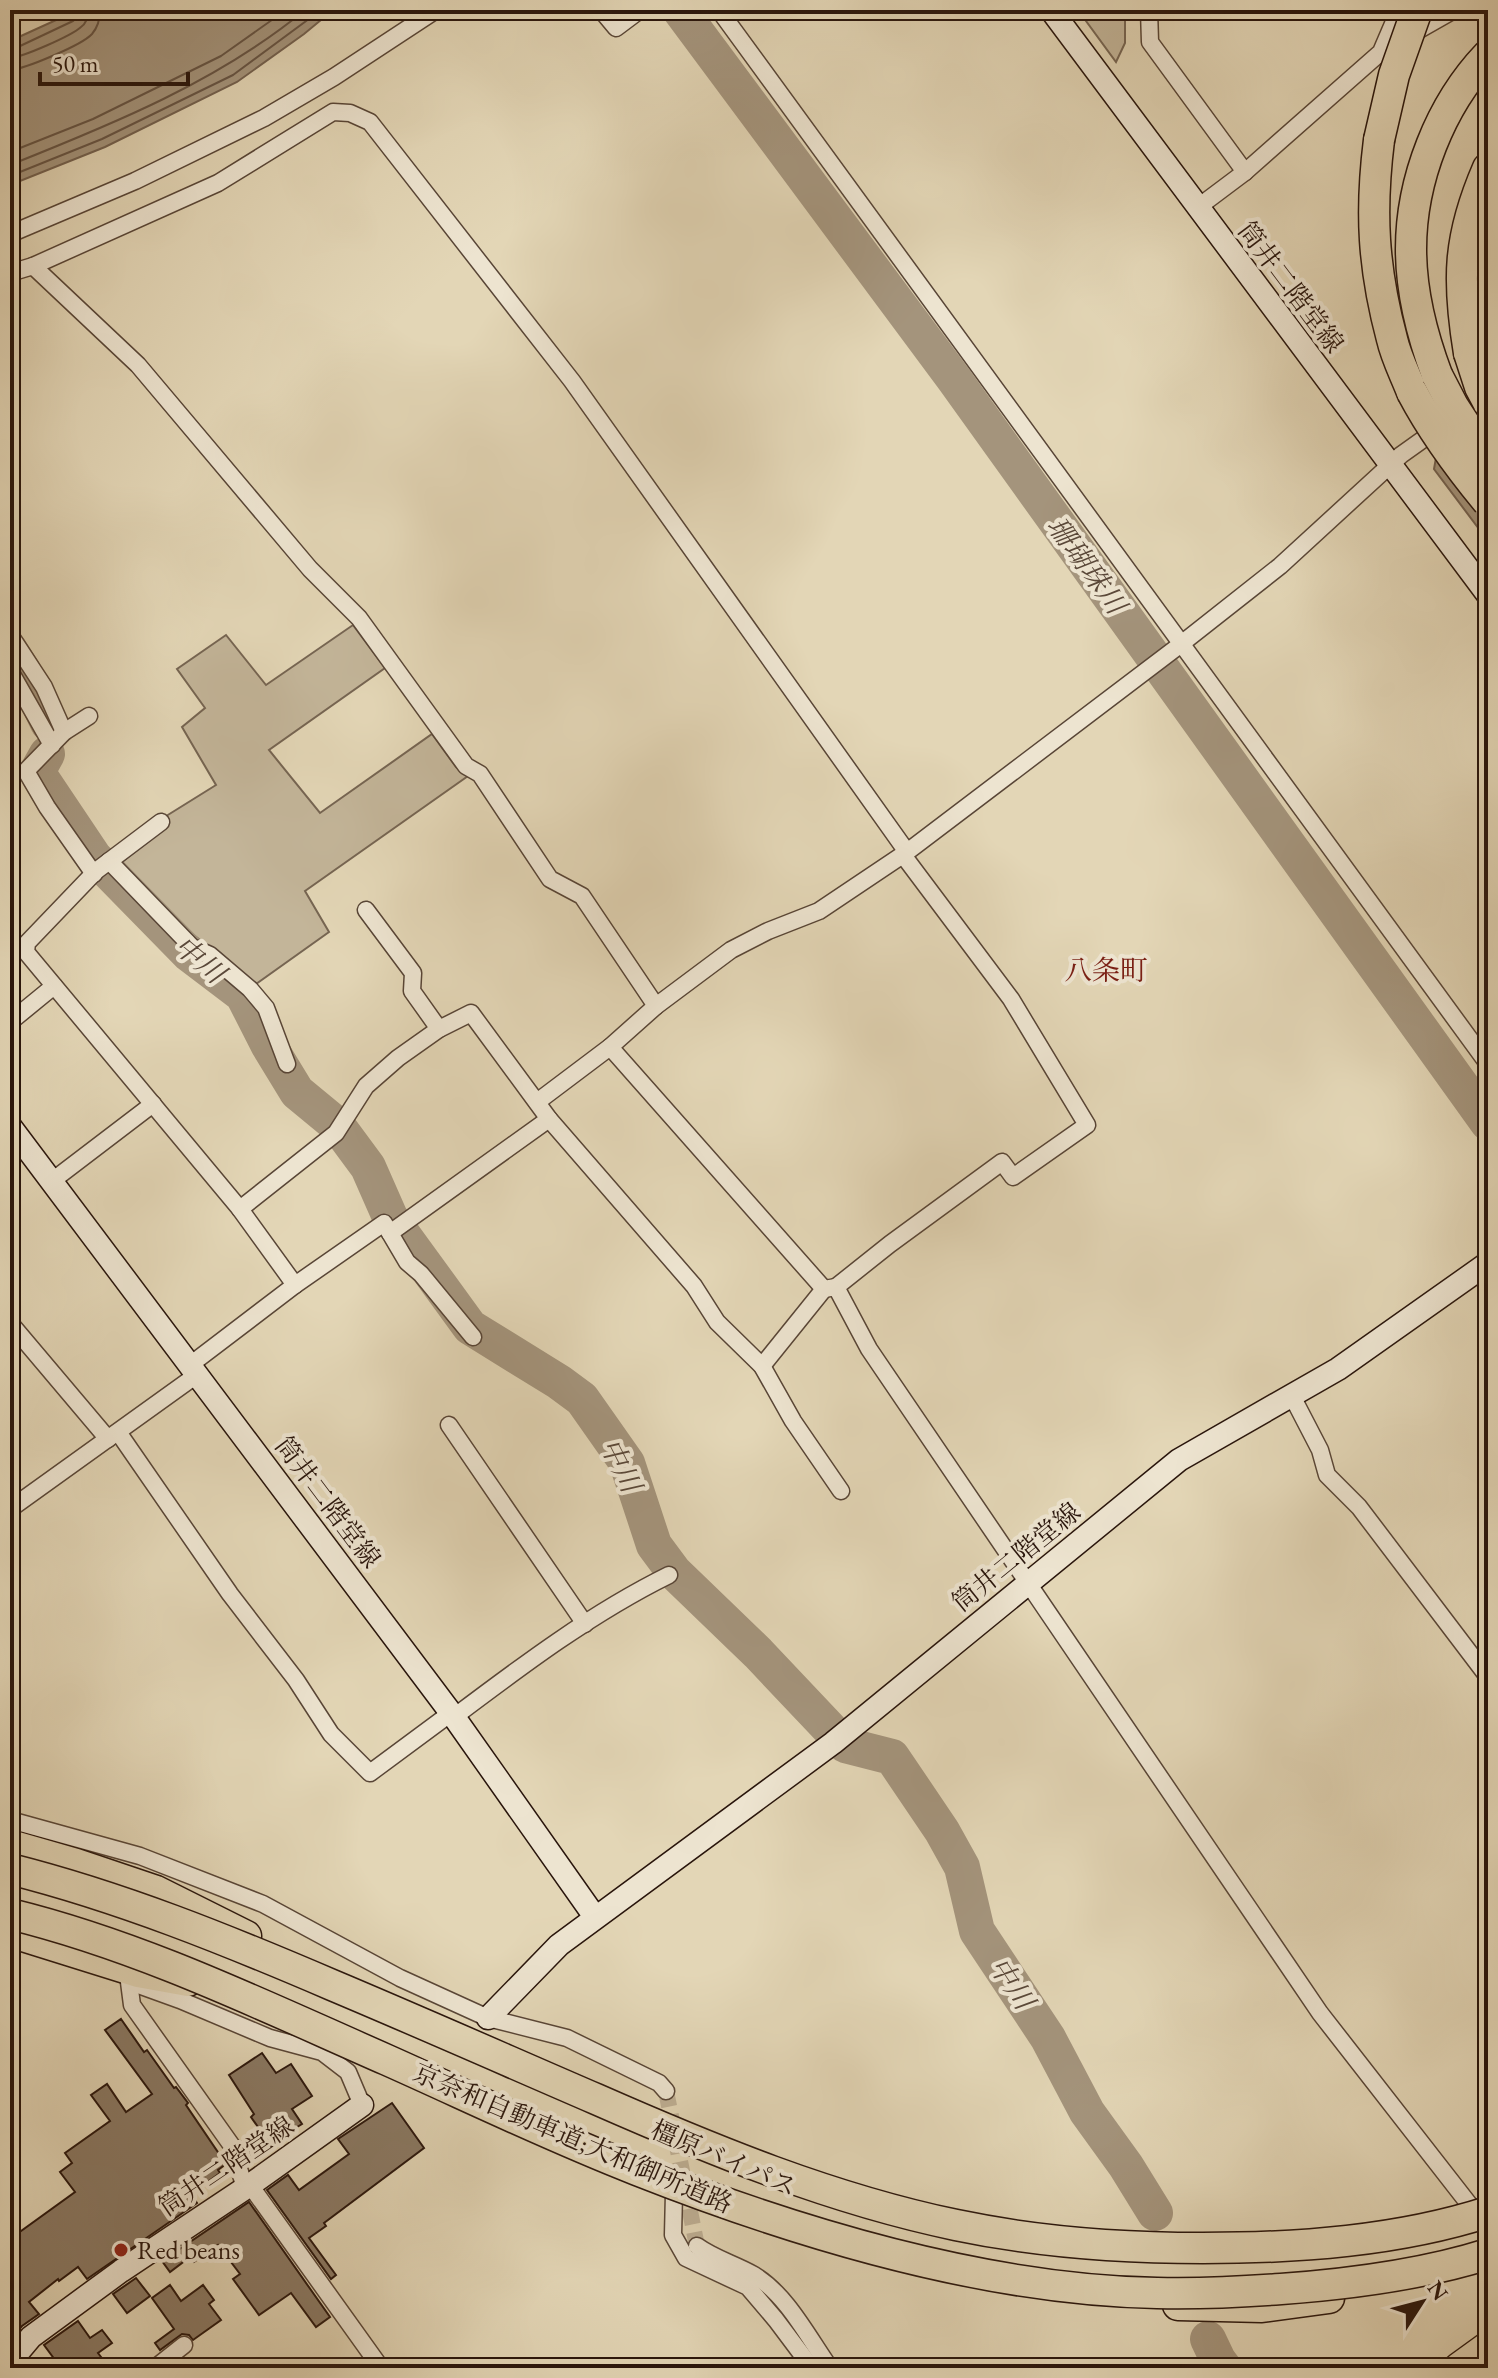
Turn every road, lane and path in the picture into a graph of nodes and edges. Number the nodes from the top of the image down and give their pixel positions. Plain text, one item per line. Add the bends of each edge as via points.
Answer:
1 (436, 10) edge
2 (601, 10) edge
3 (640, 10) edge
4 (719, 10) edge
5 (1051, 10) edge
6 (1149, 10) edge
7 (1399, 10) edge
8 (1417, 10) edge
9 (1454, 10) edge
10 (1381, 52) junction
11 (1488, 55) edge
12 (1488, 168) edge
13 (1245, 172) junction
14 (1197, 208) junction
15 (10, 234) edge
16 (33, 266) junction
17 (10, 273) edge
18 (1424, 383) junction
19 (1488, 393) edge
20 (1488, 402) edge
21 (1488, 460) edge
22 (1390, 466) junction
23 (1488, 502) edge
24 (1488, 595) edge
25 (10, 635) edge
26 (1179, 646) junction
27 (10, 671) edge
28 (89, 716) dead end
29 (64, 732) junction
30 (52, 745) junction
31 (161, 822) dead end
32 (905, 854) junction
33 (100, 869) junction
34 (366, 910) dead end
35 (54, 986) junction
36 (656, 1006) junction
37 (10, 1022) edge
38 (439, 1029) junction
39 (610, 1047) junction
40 (287, 1064) dead end
41 (1488, 1064) edge
42 (537, 1102) junction
43 (153, 1104) junction
44 (549, 1119) junction
45 (10, 1126) edge
46 (52, 1181) junction
47 (240, 1209) junction
48 (390, 1233) junction
49 (1488, 1263) edge
50 (295, 1285) junction
51 (830, 1288) junction
52 (10, 1323) edge
53 (473, 1337) dead end
54 (762, 1366) junction
55 (194, 1369) junction
56 (1292, 1396) junction
57 (449, 1425) dead end
58 (113, 1436) junction
59 (841, 1491) dead end
60 (10, 1509) edge
61 (669, 1575) dead end
62 (1028, 1584) junction
63 (585, 1624) junction
64 (1488, 1677) edge
65 (453, 1715) junction
66 (10, 1820) edge
67 (10, 1845) edge
68 (10, 1869) edge
69 (10, 1914) edge
70 (595, 1917) junction
71 (10, 1932) edge
72 (10, 1941) edge
73 (129, 1982) junction
74 (488, 2018) junction
75 (666, 2091) dead end
76 (362, 2105) joint
77 (248, 2186) junction
78 (674, 2193) junction
79 (1487, 2229) edge
80 (697, 2246) dead end
81 (1488, 2268) edge
82 (184, 2345) dead end
83 (1488, 2347) edge
84 (14, 2363) edge
85 (155, 2368) edge
86 (381, 2368) edge
87 (812, 2368) edge
88 (830, 2368) edge
89 (1459, 2368) edge

1 - 15 street via 264,118
2 - 3 street via 616,28
4 - 26 street
5 - 14 main road, 筒井二階堂線
6 - 13 street via 1150,42
7 - 10 street
8 - 18 highway, bridge via 1379,140 1373,240 1392,342
9 - 10 street
10 - 13 street
11 - 18 highway via 1449,107 1429,150 1416,199 1411,249 1426,345
12 - 20 highway, bridge via 1473,202 1461,271 1469,353
13 - 14 street
14 - 22 main road, 筒井二階堂線
16 - 17 street
16 - 32 street via 218,183 333,112 370,122 572,381
16 - 36 street via 138,365 310,569 359,618 466,766 480,774 550,879 582,896
18 - 21 highway, bridge via 1453,406
18 - 23 highway, bridge via 1439,439
19 - 22 street
22 - 24 main road, 筒井二階堂線
22 - 26 street via 1280,566
25 - 29 street via 44,687
26 - 32 street
26 - 41 street
27 - 30 street
28 - 29 street
29 - 30 street
30 - 33 street via 26,771 47,807
31 - 33 street
32 - 36 street via 819,911 731,950
32 - 51 street via 1011,999 1087,1125 1013,1177 1002,1162
33 - 35 street via 27,943 26,952
33 - 40 street via 250,989 266,1008
34 - 38 street via 413,973 412,991
35 - 37 street
35 - 43 street
36 - 39 street
38 - 42 street via 471,1013
38 - 47 street via 366,1086 339,1127
39 - 42 street
39 - 51 street
42 - 44 street
43 - 46 street
43 - 47 street
44 - 48 street
44 - 54 street via 694,1286 717,1322
45 - 46 main road, 筒井二階堂線
46 - 55 main road, 筒井二階堂線
47 - 50 street
48 - 50 street via 384,1223
48 - 53 street via 407,1262
49 - 56 main road, 筒井二階堂線
50 - 55 street
51 - 54 street
51 - 62 street
52 - 58 street
54 - 59 street
55 - 58 street
55 - 65 main road, 筒井二階堂線
56 - 62 main road, 筒井二階堂線 via 1179,1460
56 - 64 street via 1327,1475 1359,1507
57 - 63 street
58 - 60 street
58 - 65 street via 331,1734 370,1773
61 - 63 street
62 - 70 main road, 筒井二階堂線 via 838,1738
62 - 79 street via 1320,2013
63 - 65 street
65 - 70 main road, 筒井二階堂線
66 - 74 street via 140,1856 263,1904 400,1978
67 - 79 highway, 橿原バイパス via 156,1891 776,2183 932,2230 1071,2253 1223,2259 1340,2251
68 - 79 highway, 京奈和自動車道;大和御所道路, bridge via 249,1949 764,2168 955,2225 1053,2241 1154,2248 1319,2243 1468,2219
69 - 79 highway, 京奈和自動車道;大和御所道路, bridge via 170,1967 635,2169 768,2217 947,2267 1064,2286 1154,2293 1325,2286 1404,2274
70 - 74 main road, 筒井二階堂線 via 559,1945
71 - 78 highway, 橿原バイパス via 138,1972 247,1991
72 - 73 street
73 - 76 street via 270,2038 322,2052 348,2072
73 - 77 street via 132,2005 232,2146
74 - 75 street via 567,2038
76 - 77 main road, 筒井二階堂線
77 - 84 main road, 筒井二階堂線 via 31,2337
77 - 86 street
78 - 81 highway, 橿原バイパス via 887,2267 1041,2297 1262,2307 1415,2285
78 - 87 street via 673,2235 686,2258 748,2287
80 - 88 street via 754,2275 780,2297
82 - 85 street
83 - 89 highway

